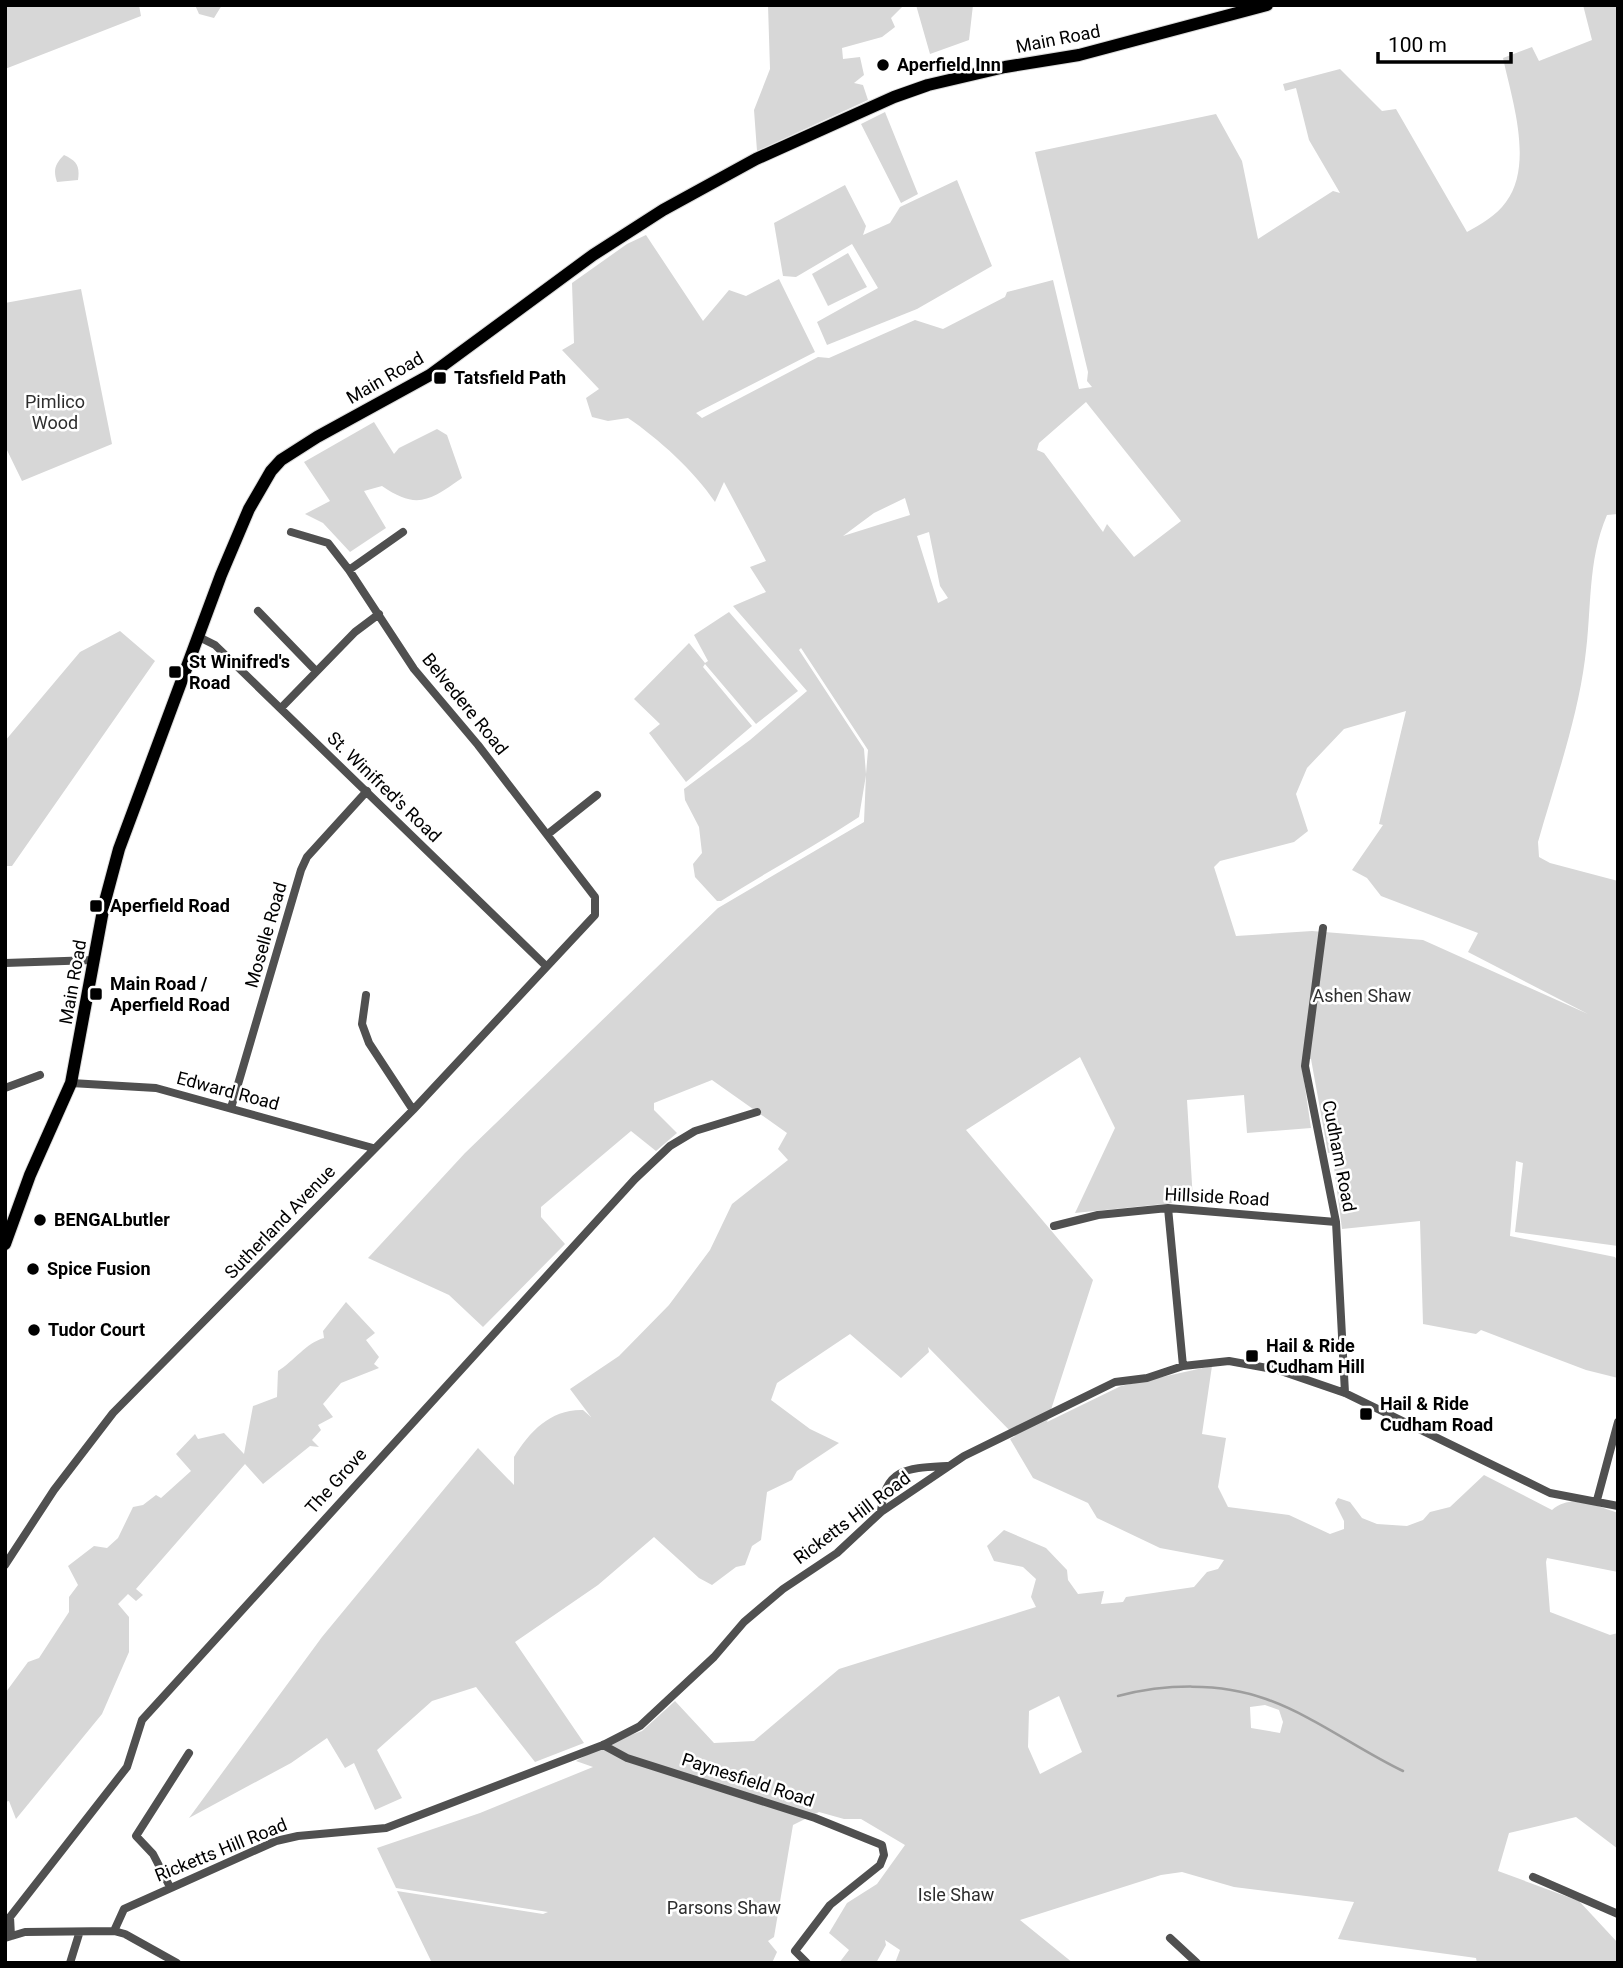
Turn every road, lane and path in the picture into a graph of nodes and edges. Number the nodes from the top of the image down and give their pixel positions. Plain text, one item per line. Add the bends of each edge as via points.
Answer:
1 (1267, 5) edge
2 (291, 532) dead end
3 (403, 532) dead end
4 (349, 570) junction
5 (258, 611) dead end
6 (379, 614) junction
7 (197, 636) junction
8 (316, 671) junction
9 (281, 708) junction
10 (367, 791) junction
11 (597, 795) dead end
12 (548, 834) junction
13 (595, 915) joint
14 (1323, 928) dead end
15 (94, 960) junction
16 (5, 962) edge
17 (546, 966) junction
18 (366, 995) dead end
19 (40, 1075) dead end
20 (71, 1083) junction
21 (5, 1088) edge
22 (231, 1108) junction
23 (412, 1110) junction
24 (757, 1112) dead end
25 (373, 1148) junction
26 (1168, 1208) junction
27 (1336, 1222) junction
28 (1054, 1226) dead end
29 (5, 1244) edge
30 (1183, 1366) junction
31 (1345, 1393) junction
32 (1618, 1422) edge
33 (950, 1465) junction
34 (1597, 1500) junction
35 (1618, 1506) edge
36 (881, 1512) junction
37 (5, 1565) edge
38 (603, 1745) junction
39 (189, 1753) dead end
40 (1533, 1877) dead end
41 (170, 1887) junction
42 (1618, 1914) edge
43 (114, 1931) junction
44 (79, 1934) junction
45 (8, 1937) edge
46 (1170, 1938) dead end
47 (70, 1963) edge
48 (177, 1963) edge
49 (807, 1963) edge
50 (1197, 1963) edge

1 - 7 main road, Main Road via 1079,55 928,85 745,164 663,210 561,276 430,374 281,460 250,509
2 - 4 street, Belvedere Road via 328,544
3 - 4 street
4 - 6 street, Belvedere Road
5 - 8 street
6 - 8 street
6 - 12 street, Belvedere Road via 414,669
7 - 9 street, St. Winifred's Road via 215,645
7 - 15 main road, Main Road via 119,849
8 - 9 street
9 - 10 street, St. Winifred's Road
10 - 17 street, St. Winifred's Road
10 - 22 street, Moselle Road via 307,857 301,870
11 - 12 street
12 - 13 street, Belvedere Road via 595,897
13 - 17 street, Sutherland Avenue
14 - 27 street, Cudham Road via 1305,1066
15 - 16 street
15 - 20 main road, Main Road
17 - 23 street, Sutherland Avenue
18 - 23 street via 362,1024 369,1043
19 - 21 street
20 - 22 street, Edward Road via 156,1088
20 - 29 main road, Main Road
22 - 25 street, Edward Road
23 - 25 street, Sutherland Avenue
24 - 45 street, The Grove via 695,1131 670,1146 340,1499 142,1720 127,1766 14,1910
25 - 37 street, Sutherland Avenue via 114,1413 54,1490
26 - 27 street, Hillside Road
26 - 28 street, Hillside Road via 1098,1215
26 - 30 street
27 - 31 street, Cudham Road
30 - 31 street, Ricketts Hill Road via 1229,1361 1278,1370
30 - 33 street, Ricketts Hill Road via 1115,1382
31 - 34 street, Ricketts Hill Road via 1539,1488
32 - 34 street
33 - 36 street, Ricketts Hill Road
33 - 36 street via 909,1468 891,1479 883,1493
34 - 35 street, Ricketts Hill Road
36 - 38 street, Ricketts Hill Road via 837,1553 744,1622 714,1657 640,1726
38 - 41 street, Ricketts Hill Road via 386,1828 276,1841
38 - 49 street, Paynesfield Road via 627,1758 815,1818 882,1845 880,1866 830,1905 795,1951
39 - 41 street via 135,1836 153,1854
40 - 42 street
41 - 43 street, Ricketts Hill Road via 124,1909
43 - 44 street
43 - 48 street
44 - 45 street via 25,1932
44 - 47 street
46 - 50 street

